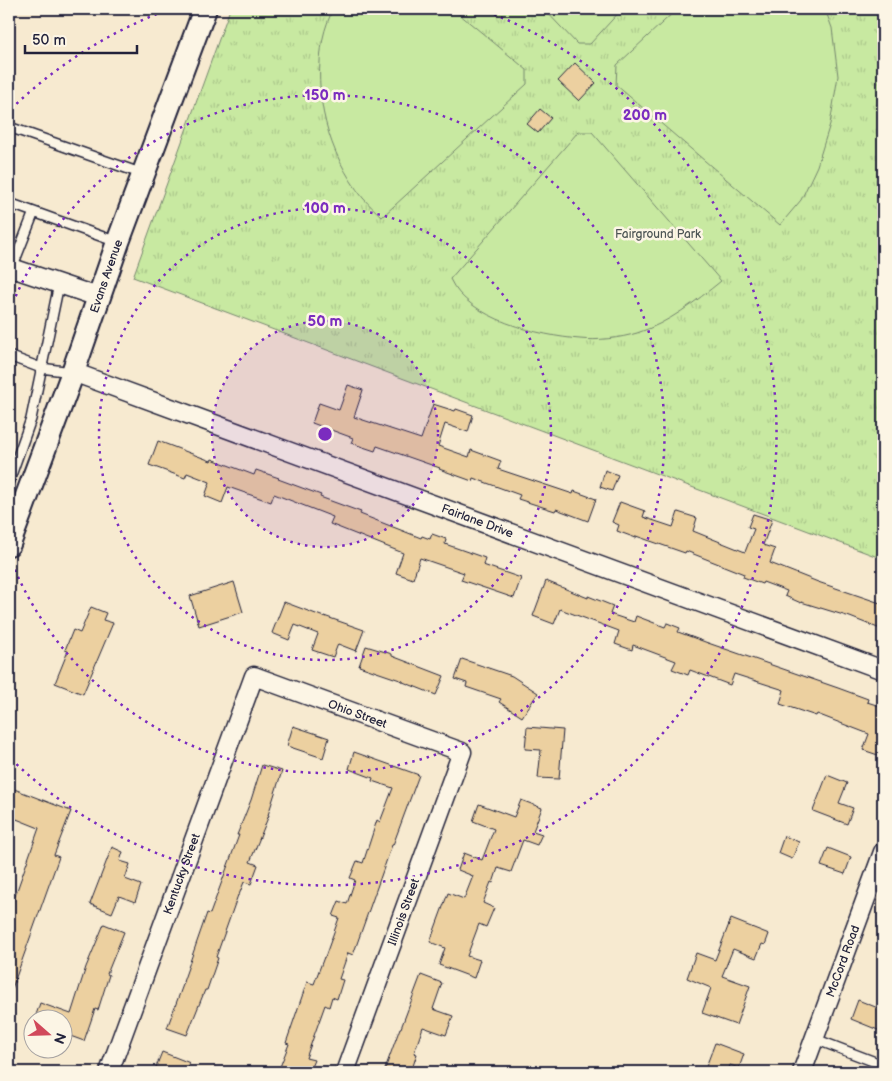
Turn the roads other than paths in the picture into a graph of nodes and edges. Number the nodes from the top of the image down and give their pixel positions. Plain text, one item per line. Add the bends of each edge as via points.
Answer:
1 (205, 9) edge
2 (9, 127) edge
3 (143, 174) junction
4 (9, 204) edge
5 (34, 212) junction
6 (118, 242) junction
7 (10, 267) edge
8 (59, 284) junction
9 (98, 297) junction
10 (9, 356) edge
11 (41, 368) junction
12 (73, 372) junction
13 (17, 484) edge
14 (9, 544) edge
15 (883, 670) edge
16 (254, 676) joint
17 (462, 752) joint
18 (883, 852) edge
19 (814, 1039) junction
20 (883, 1065) edge
21 (109, 1072) edge
22 (345, 1072) edge
23 (802, 1072) edge

1 - 3 street, Evans Avenue
2 - 3 lane
3 - 6 street, Evans Avenue
4 - 5 lane
5 - 6 lane
5 - 7 lane
6 - 9 street, Evans Avenue
7 - 8 street
8 - 9 street
8 - 11 lane
9 - 12 street, Evans Avenue
10 - 11 lane
11 - 12 lane
11 - 13 lane
12 - 13 street, Evans Avenue
12 - 15 street, Fairlane Drive
13 - 14 street, Evans Avenue
16 - 17 street, Ohio Street
16 - 21 street, Kentucky Street
17 - 22 street, Illinois Street
18 - 19 street, McCord Road
19 - 20 lane
19 - 23 street, McCord Road

